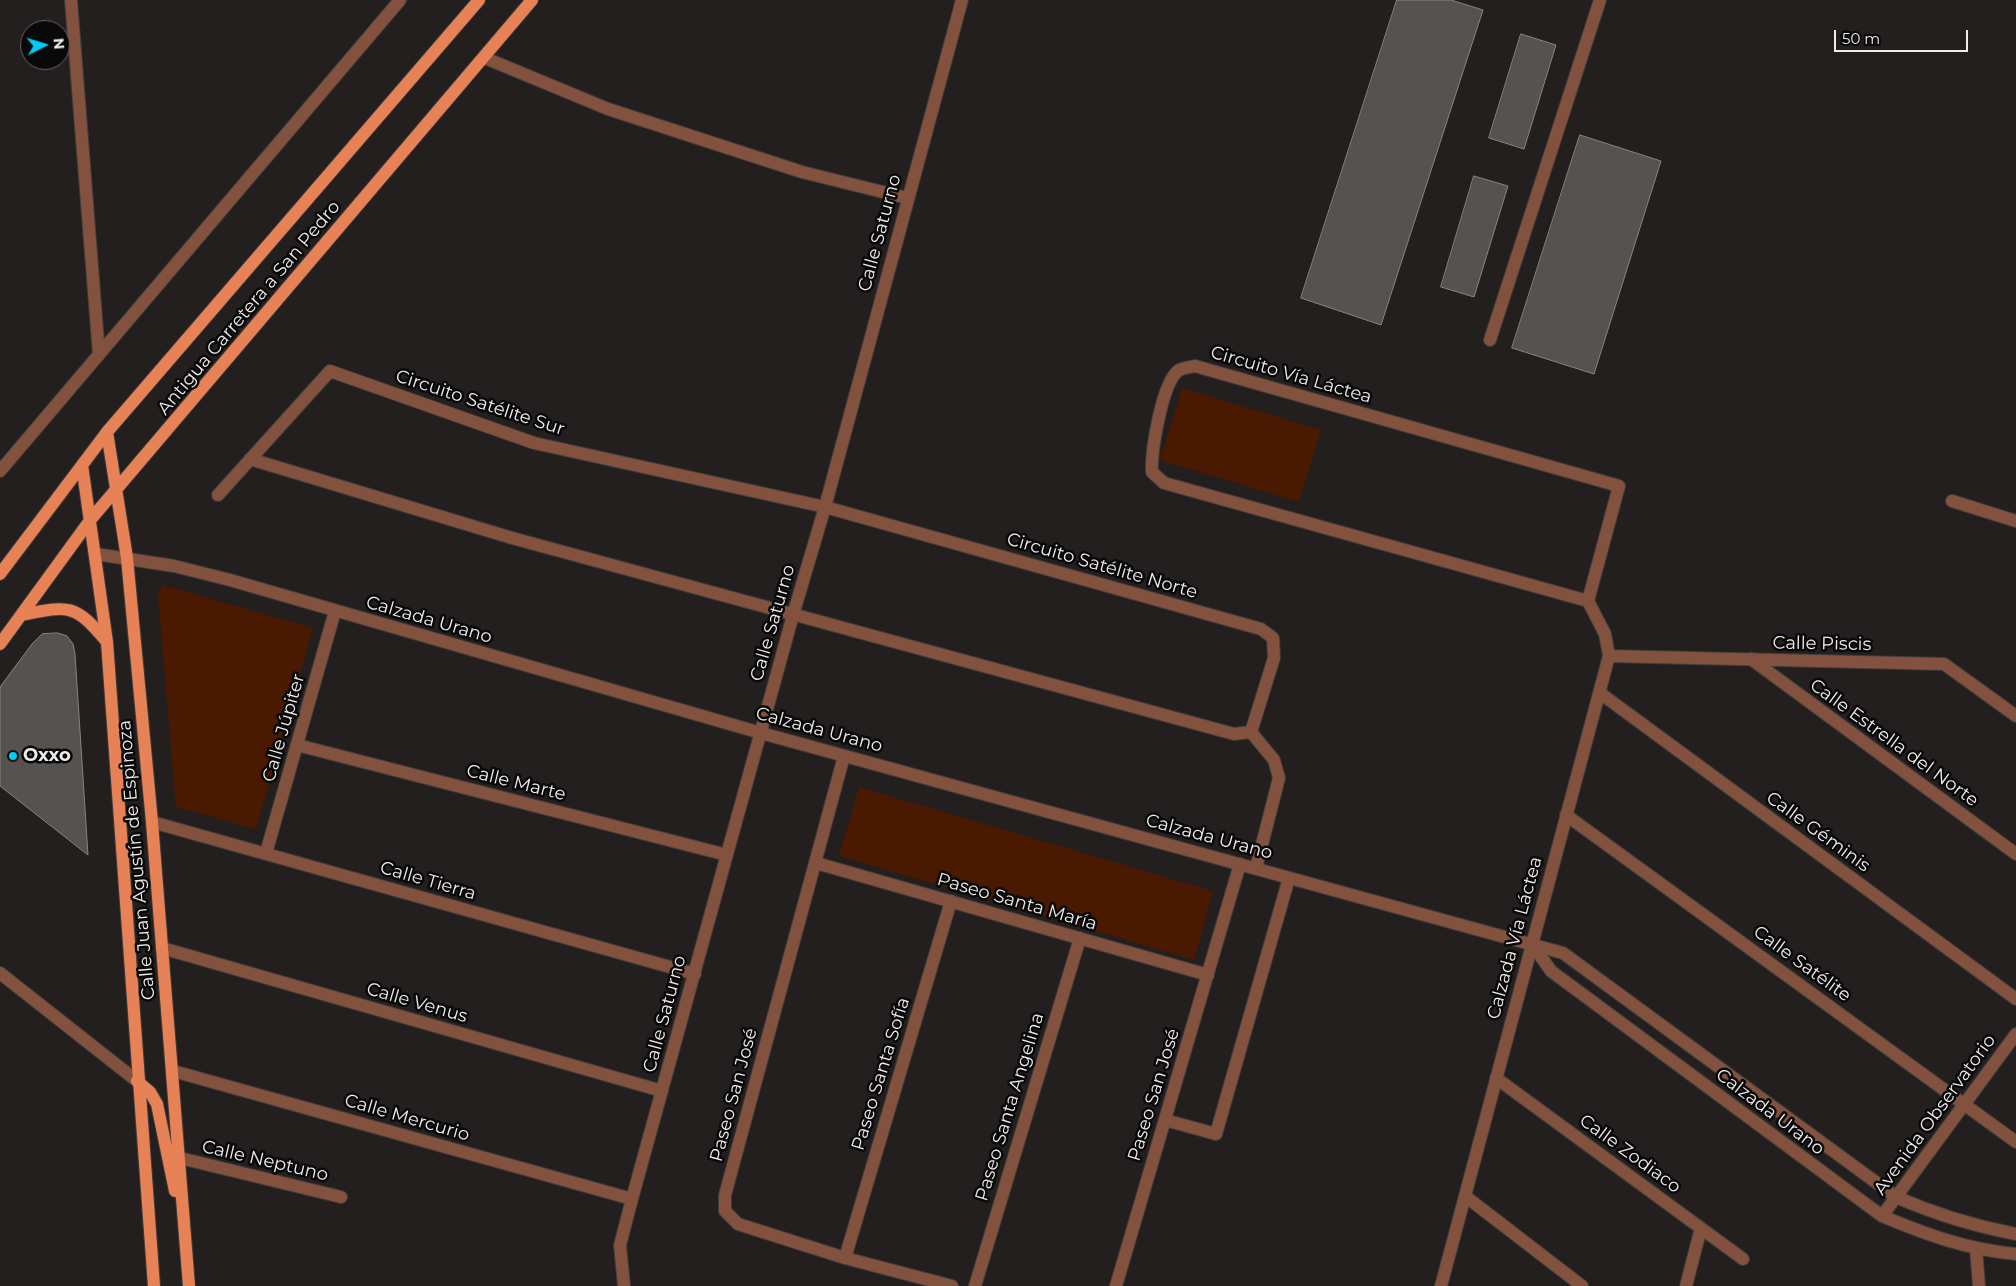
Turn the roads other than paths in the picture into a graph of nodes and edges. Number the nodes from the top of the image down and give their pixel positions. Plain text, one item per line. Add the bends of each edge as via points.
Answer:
1 (71, 0) edge
2 (400, 0) edge
3 (479, 0) edge
4 (532, 0) edge
5 (962, 0) edge
6 (1600, 0) edge
7 (485, 58) junction
8 (907, 198) junction
9 (1490, 340) dead end
10 (99, 355) junction
11 (107, 432) junction
12 (250, 459) junction
13 (82, 465) junction
14 (0, 471) edge
15 (118, 489) junction
16 (218, 495) dead end
17 (1952, 500) dead end
18 (825, 507) junction
19 (91, 519) junction
20 (2016, 520) edge
21 (96, 554) junction
22 (127, 558) junction
23 (0, 574) edge
24 (1588, 601) junction
25 (335, 611) junction
26 (22, 615) junction
27 (793, 615) junction
28 (107, 642) junction
29 (0, 644) edge
30 (1609, 656) junction
31 (1751, 660) junction
32 (1600, 693) junction
33 (2016, 716) edge
34 (1251, 732) junction
35 (761, 733) junction
36 (297, 745) junction
37 (844, 756) junction
38 (1566, 815) junction
39 (152, 822) junction
40 (266, 853) junction
41 (2016, 854) edge
42 (727, 856) junction
43 (816, 863) junction
44 (1240, 864) junction
45 (1256, 868) junction
46 (1289, 878) junction
47 (951, 901) junction
48 (1080, 938) junction
49 (1532, 944) junction
50 (162, 948) junction
51 (0, 972) edge
52 (695, 974) junction
53 (1208, 975) junction
54 (2016, 999) edge
55 (2016, 1034) edge
56 (173, 1071) junction
57 (1496, 1078) junction
58 (137, 1081) junction
59 (662, 1091) junction
60 (1965, 1104) junction
61 (1165, 1120) junction
62 (2016, 1142) edge
63 (180, 1158) junction
64 (1465, 1196) junction
65 (341, 1197) dead end
66 (1896, 1197) junction
67 (632, 1199) junction
68 (1882, 1216) junction
69 (1701, 1228) junction
70 (2016, 1234) edge
71 (186, 1242) junction
72 (1976, 1248) junction
73 (2016, 1254) edge
74 (845, 1258) junction
75 (1743, 1259) dead end
76 (154, 1286) edge
77 (190, 1286) edge
78 (624, 1286) edge
79 (952, 1286) edge
80 (975, 1286) edge
81 (1116, 1286) edge
82 (1440, 1286) edge
83 (1582, 1286) edge
84 (1686, 1286) edge
85 (1979, 1286) edge

1 - 10 street
2 - 10 street
3 - 11 main road, Antigua Carretera a San Pedro
4 - 7 main road, Antigua Carretera a San Pedro
5 - 8 street, Calle Saturno
6 - 9 street
7 - 8 street via 608,109 802,172
7 - 15 main road, Antigua Carretera a San Pedro
8 - 18 street, Calle Saturno
10 - 14 street
11 - 13 main road, Antigua Carretera a San Pedro
11 - 15 main road, Calle Juan Agustín de Espinoza
12 - 16 street, Circuito Satélite Sur
12 - 18 street, Circuito Satélite Sur via 330,371 534,443
12 - 27 street via 512,538
13 - 19 main road, Calle Juan Agustín de Espinoza
13 - 23 main road, Antigua Carretera a San Pedro
15 - 19 main road, Antigua Carretera a San Pedro
15 - 22 main road, Calle Juan Agustín de Espinoza
17 - 20 street
18 - 27 street, Calle Saturno
18 - 34 street, Circuito Satélite Norte via 1262,629 1273,638 1274,658
19 - 21 main road, Calle Juan Agustín de Espinoza
19 - 26 main road, Antigua Carretera a San Pedro
21 - 22 street, Calzada Urano
21 - 28 main road, Calle Juan Agustín de Espinoza
22 - 25 street, Calzada Urano via 230,580
22 - 39 main road, Calle Juan Agustín de Espinoza
24 - 24 street, Circuito Vía Láctea via 1164,483 1152,472 1151,454 1169,382 1180,370 1195,366 1619,486
24 - 30 street, Calzada Vía Láctea via 1605,634
25 - 35 street, Calzada Urano
25 - 36 street, Calle Júpiter
26 - 28 main road via 60,608 74,610 91,623
26 - 29 main road, Antigua Carretera a San Pedro
27 - 34 street via 1234,734
27 - 35 street, Calle Saturno
28 - 58 main road, Calle Juan Agustín de Espinoza
30 - 31 street, Calle Piscis
30 - 32 street, Calzada Vía Láctea
31 - 33 street, Calle Piscis via 1944,664
31 - 41 street, Calle Estrella del Norte
32 - 38 street, Calzada Vía Láctea
32 - 54 street, Calle Géminis
34 - 45 street via 1279,769
35 - 37 street, Calzada Urano
35 - 42 street, Calle Saturno
36 - 40 street, Calle Júpiter
36 - 42 street, Calle Marte
37 - 43 street, Paseo San José
37 - 44 street, Calzada Urano
38 - 49 street, Calzada Vía Láctea
38 - 60 street, Calle Satélite
39 - 40 street, Calle Tierra
39 - 50 main road, Calle Juan Agustín de Espinoza
40 - 52 street, Calle Tierra
42 - 52 street, Calle Saturno
43 - 47 street, Paseo Santa María
43 - 74 street, Paseo San José via 725,1195 725,1212 738,1224
44 - 45 street, Calzada Urano
44 - 53 street, Paseo San José
45 - 46 street, Calzada Urano
46 - 49 street, Calzada Urano
46 - 61 street via 1216,1134
47 - 48 street, Paseo Santa María
47 - 74 street, Paseo Santa Sofía
48 - 53 street, Paseo Santa María
48 - 80 street, Paseo Santa Angelina
49 - 57 street, Calzada Vía Láctea
49 - 66 street, Calzada Urano via 1563,953
49 - 68 street, Calzada Urano via 1551,971
50 - 56 main road, Calle Juan Agustín de Espinoza
50 - 59 street, Calle Venus
51 - 58 street
52 - 59 street, Calle Saturno
53 - 61 street, Paseo San José
55 - 60 street, Avenida Observatorio
56 - 63 main road, Calle Juan Agustín de Espinoza
56 - 67 street, Calle Mercurio
57 - 64 street, Calzada Vía Láctea
57 - 69 street, Calle Zodiaco
58 - 71 main road via 150,1092 157,1104
58 - 76 main road, Calle Juan Agustín de Espinoza
59 - 67 street, Calle Saturno
60 - 62 street, Calle Satélite
60 - 66 street, Avenida Observatorio
61 - 81 street, Paseo San José
63 - 65 street, Calle Neptuno
63 - 71 main road, Calle Juan Agustín de Espinoza
64 - 82 street, Calzada Vía Láctea
64 - 83 street
66 - 68 street, Avenida Observatorio
66 - 70 street, Calzada Urano via 1968,1224
67 - 78 street, Calle Saturno via 620,1245
68 - 72 street, Calzada Urano via 1932,1237
69 - 75 street, Calle Zodiaco
69 - 84 street
71 - 77 main road, Calle Juan Agustín de Espinoza
72 - 73 street, Calzada Urano
72 - 85 street
74 - 79 street, Paseo San José

